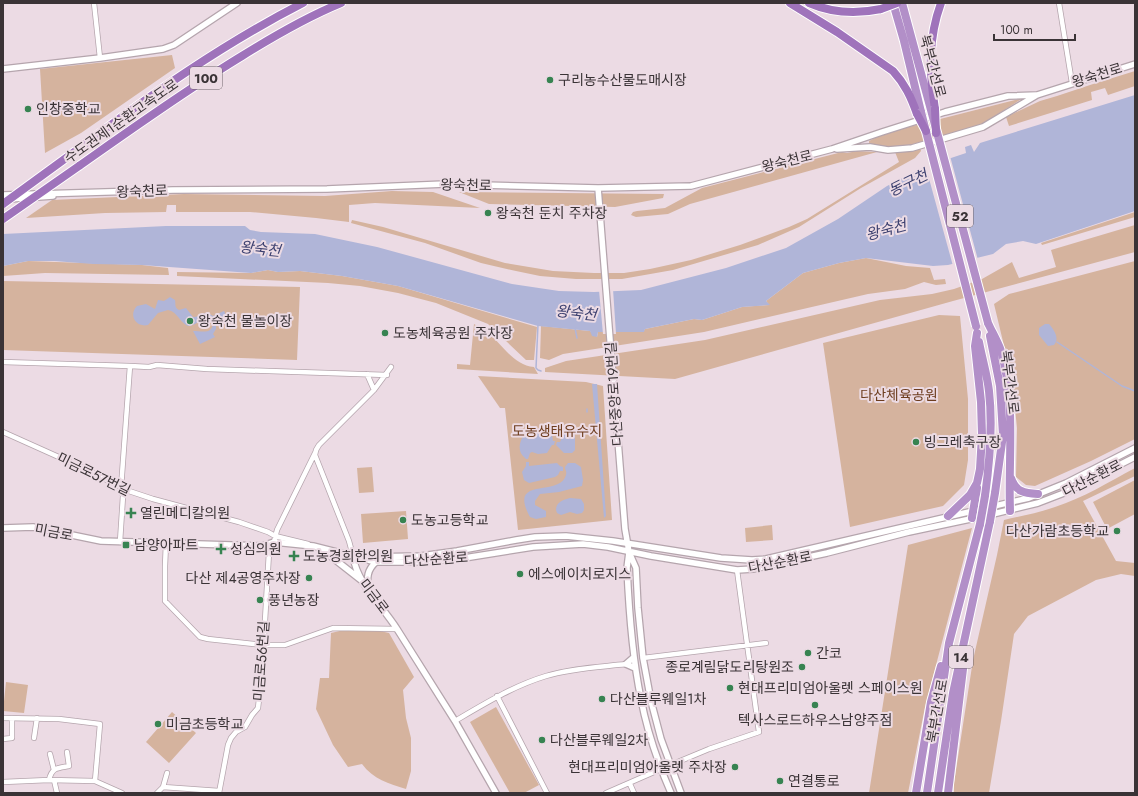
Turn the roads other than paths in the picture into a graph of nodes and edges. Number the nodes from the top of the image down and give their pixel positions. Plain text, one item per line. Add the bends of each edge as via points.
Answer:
1 (94, 3) edge
2 (237, 3) edge
3 (303, 3) edge
4 (341, 3) edge
5 (790, 3) edge
6 (809, 3) edge
7 (893, 3) edge
8 (897, 3) edge
9 (902, 3) edge
10 (941, 3) edge
11 (1059, 3) edge
12 (100, 58) junction
13 (1135, 64) edge
14 (3, 69) edge
15 (1072, 83) junction
16 (1037, 95) junction
17 (933, 109) junction
18 (919, 113) junction
19 (832, 149) junction
20 (598, 191) junction
21 (95, 192) junction
22 (3, 195) edge
23 (3, 199) edge
24 (3, 204) edge
25 (3, 219) edge
26 (988, 323) junction
27 (977, 330) junction
28 (3, 362) edge
29 (130, 366) junction
30 (391, 367) dead end
31 (366, 374) junction
32 (387, 375) junction
33 (374, 390) junction
34 (3, 432) edge
35 (1135, 448) edge
36 (316, 451) junction
37 (1135, 456) edge
38 (1010, 475) junction
39 (977, 483) junction
40 (121, 488) junction
41 (1038, 494) junction
42 (1009, 507) junction
43 (972, 515) junction
44 (948, 516) junction
45 (3, 528) edge
46 (274, 539) junction
47 (120, 542) junction
48 (166, 543) junction
49 (628, 544) junction
50 (320, 548) junction
51 (629, 552) junction
52 (353, 556) junction
53 (376, 562) junction
54 (737, 570) junction
55 (361, 580) junction
56 (368, 590) junction
57 (397, 628) junction
58 (966, 637) junction
59 (766, 643) dead end
60 (949, 643) junction
61 (262, 645) junction
62 (746, 646) junction
63 (634, 657) junction
64 (643, 658) junction
65 (626, 664) junction
66 (636, 668) junction
67 (497, 696) junction
68 (3, 718) edge
69 (12, 718) junction
70 (37, 718) junction
71 (455, 721) junction
72 (34, 738) dead end
73 (3, 739) edge
74 (67, 752) dead end
75 (50, 754) dead end
76 (670, 765) junction
77 (661, 769) junction
78 (54, 770) junction
79 (167, 773) dead end
80 (52, 780) junction
81 (95, 781) junction
82 (3, 782) edge
83 (630, 784) junction
84 (163, 787) junction
85 (217, 792) edge
86 (57, 793) edge
87 (122, 793) edge
88 (157, 793) edge
89 (496, 793) edge
90 (547, 793) edge
91 (606, 793) edge
92 (634, 793) edge
93 (671, 793) edge
94 (682, 793) edge
95 (916, 793) edge
96 (927, 793) edge
97 (938, 793) edge
98 (948, 793) edge

1 - 12 street
2 - 12 street via 174,45 163,49
3 - 24 highway, 수도권제1순환고속도로 / 100, bridge via 265,22 133,108
4 - 25 highway, 수도권제1순환고속도로 / 100, bridge via 270,38 199,82
5 - 18 highway via 893,71 907,89
6 - 8 highway, bridge via 846,12 869,12
7 - 18 highway, 북부간선로
9 - 17 highway, 북부간선로
10 - 17 highway via 930,52
11 - 15 street
12 - 14 street
13 - 15 street, 왕숙천로
15 - 16 street, 왕숙천로
16 - 19 street, 왕숙천로 via 1008,96 945,112
16 - 19 street, 왕숙천로 via 983,127 912,148
17 - 26 highway, 북부간선로 / 52, bridge via 936,133
18 - 27 highway, 북부간선로 / 52, bridge via 926,131
19 - 20 street, 왕숙천로 via 691,186
20 - 21 street, 왕숙천로 via 444,184 327,189
20 - 49 street, 다산중앙로19번길
21 - 22 street, 왕숙천로
21 - 23 street, 왕숙천로
26 - 38 highway via 1000,350 1006,376 1011,417
26 - 58 highway, 북부간선로 / 14, bridge via 1000,386 1003,435 990,521
27 - 39 highway via 975,346 982,435
27 - 60 highway, 북부간선로 / 14, bridge via 989,390 991,455 980,524
28 - 29 street
29 - 31 street
29 - 40 street
30 - 32 street, 미금로56번길
31 - 32 street
31 - 33 street
32 - 33 street, 미금로56번길
33 - 36 street, 미금로56번길
34 - 40 street, 미금로57번길 via 67,460
35 - 41 street, 다산순환로 via 1066,483
36 - 46 street, 미금로56번길
36 - 52 street via 315,455
37 - 42 street, 다산순환로 via 1064,493 1038,503
38 - 41 highway via 1019,490
38 - 42 highway
39 - 43 highway
39 - 44 highway via 970,495
40 - 46 street, 미금로57번길 via 153,500 239,522 268,532
40 - 47 street via 123,496
41 - 42 street, 다산순환로
42 - 43 street, 다산순환로
43 - 44 street, 다산순환로
43 - 54 street, 다산순환로 via 827,553
44 - 49 street, 다산순환로 via 779,556 752,560
45 - 47 street, 미금로 via 33,527 101,541
46 - 48 street, 미금로 via 262,546
46 - 50 street, 미금로
46 - 61 street, 미금로56번길 via 269,552
47 - 48 street, 미금로
48 - 61 street via 165,601 200,637
49 - 51 street, 다산중앙로19번길
49 - 52 street, 다산순환로 via 553,536 421,556
50 - 52 street, 미금로
50 - 55 street
51 - 53 street, 다산순환로 via 573,544 533,547 458,559
51 - 54 street, 다산순환로
51 - 63 street, 다산중앙로19번길 via 627,568
51 - 64 street, 다산중앙로19번길 via 637,574
52 - 53 street, 다산순환로
52 - 55 street, 미금로 via 354,566
53 - 56 street via 366,577
54 - 62 street
55 - 56 street, 미금로
56 - 57 street, 미금로
57 - 61 street via 333,628 286,645
57 - 71 street, 미금로
58 - 97 highway, 북부간선로 / 14 via 953,693
58 - 98 highway
59 - 62 street
60 - 95 highway via 931,702
60 - 96 highway, 북부간선로 / 14
61 - 85 street, 미금로56번길 via 258,708 245,727 230,738
62 - 64 street
62 - 76 street via 759,732
63 - 65 street
63 - 66 street, 다산중앙로19번길
64 - 76 street, 다산중앙로19번길 via 656,723
65 - 66 street
65 - 67 street via 547,676
66 - 77 street, 다산중앙로19번길 via 646,721
67 - 71 street
67 - 90 street
68 - 69 street
69 - 70 street
69 - 73 street via 12,738
70 - 72 street
70 - 81 street via 100,724
71 - 89 street, 미금로
74 - 78 street via 69,766
75 - 78 street
76 - 77 street
76 - 94 street, 다산중앙로19번길
77 - 83 street
77 - 93 street, 다산중앙로19번길
78 - 80 street via 50,773
79 - 84 street
80 - 81 street
80 - 82 street
80 - 86 street
81 - 87 street
83 - 91 street
83 - 92 street
84 - 85 street
84 - 88 street

